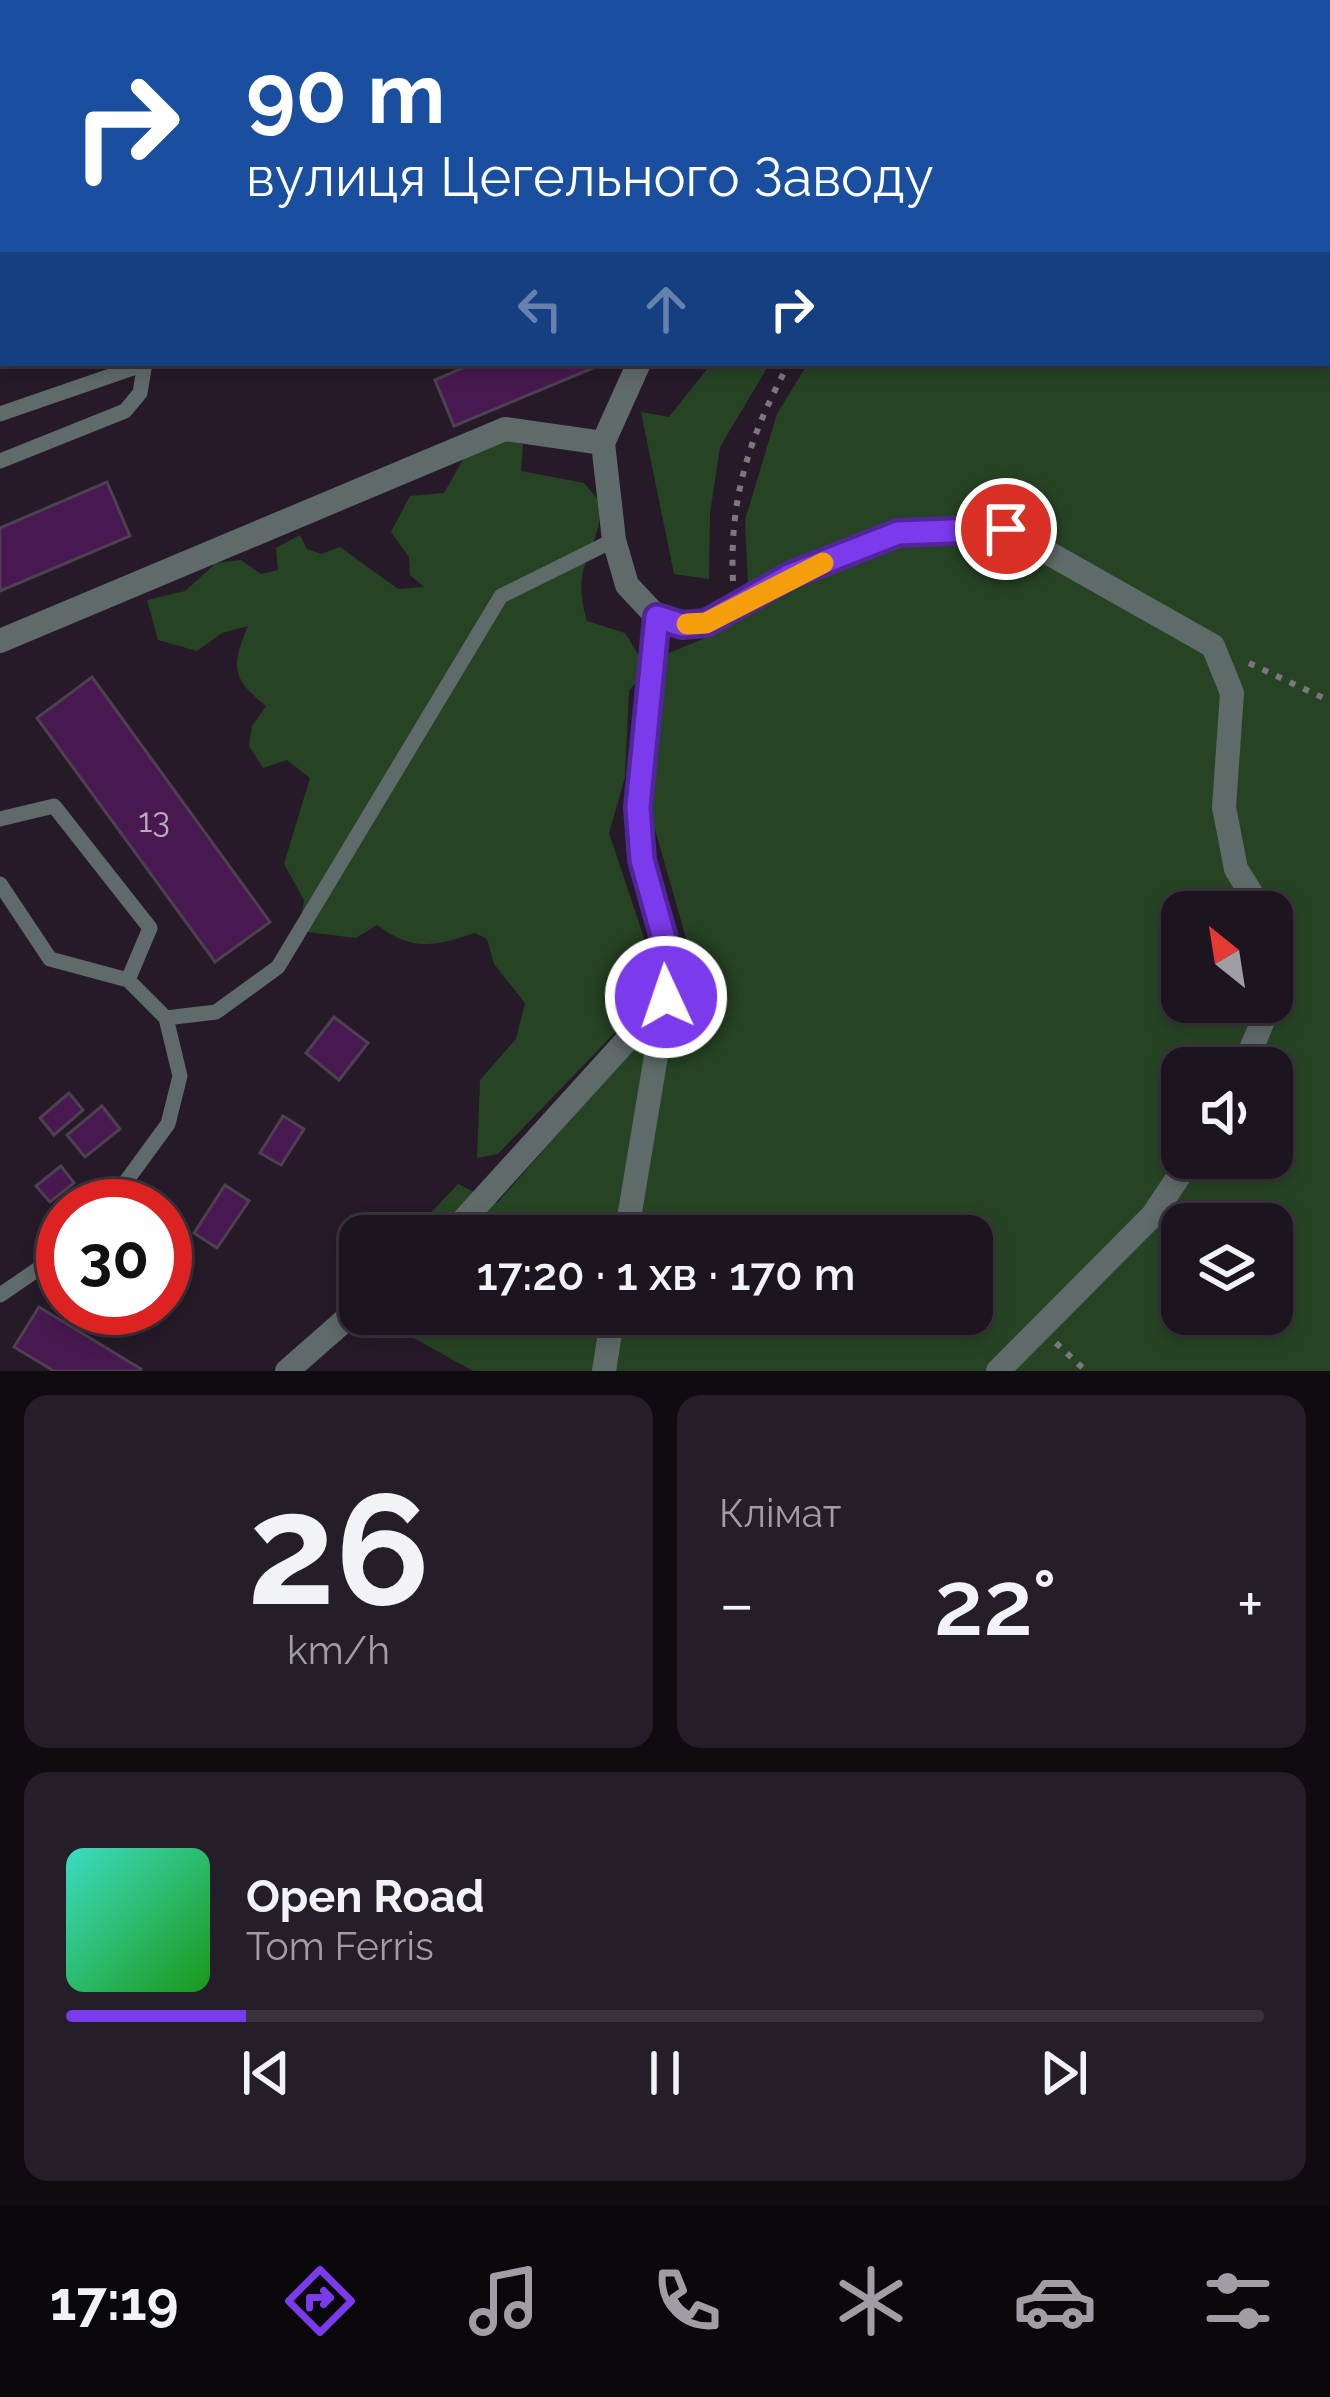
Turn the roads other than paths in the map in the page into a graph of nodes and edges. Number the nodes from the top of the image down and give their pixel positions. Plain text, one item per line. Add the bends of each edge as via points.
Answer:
1 (139, 366) edge
2 (145, 366) edge
3 (638, 366) edge
4 (0, 414) edge
5 (603, 443) junction
6 (0, 461) edge
7 (614, 539) junction
8 (657, 617) junction
9 (0, 641) edge
10 (0, 819) edge
11 (0, 884) edge
12 (1250, 891) edge
13 (128, 980) junction
14 (666, 997) junction
15 (166, 1018) junction
16 (128, 1179) edge
17 (1177, 1179) edge
18 (468, 1215) edge
19 (630, 1215) edge
20 (36, 1270) edge
21 (0, 1294) edge
22 (339, 1325) edge
23 (611, 1335) edge
24 (607, 1367) edge
25 (287, 1371) edge
26 (998, 1371) edge

1 - 4 lane
2 - 6 lane via 140,393 125,411
3 - 5 street
5 - 7 street
5 - 9 street via 505,429
7 - 8 street via 627,585
7 - 15 lane via 501,596 278,967 216,1012
8 - 12 street via 706,623 791,575 898,533 1006,529 1213,646 1232,692 1225,807 1236,869
8 - 14 street via 638,807 642,860 663,935
10 - 13 lane via 54,806 150,928
11 - 13 lane via 50,958
13 - 15 lane
14 - 18 street
14 - 19 street
15 - 16 lane via 180,1076 168,1124
17 - 26 street via 1153,1215
20 - 21 lane
22 - 25 street
23 - 24 street

